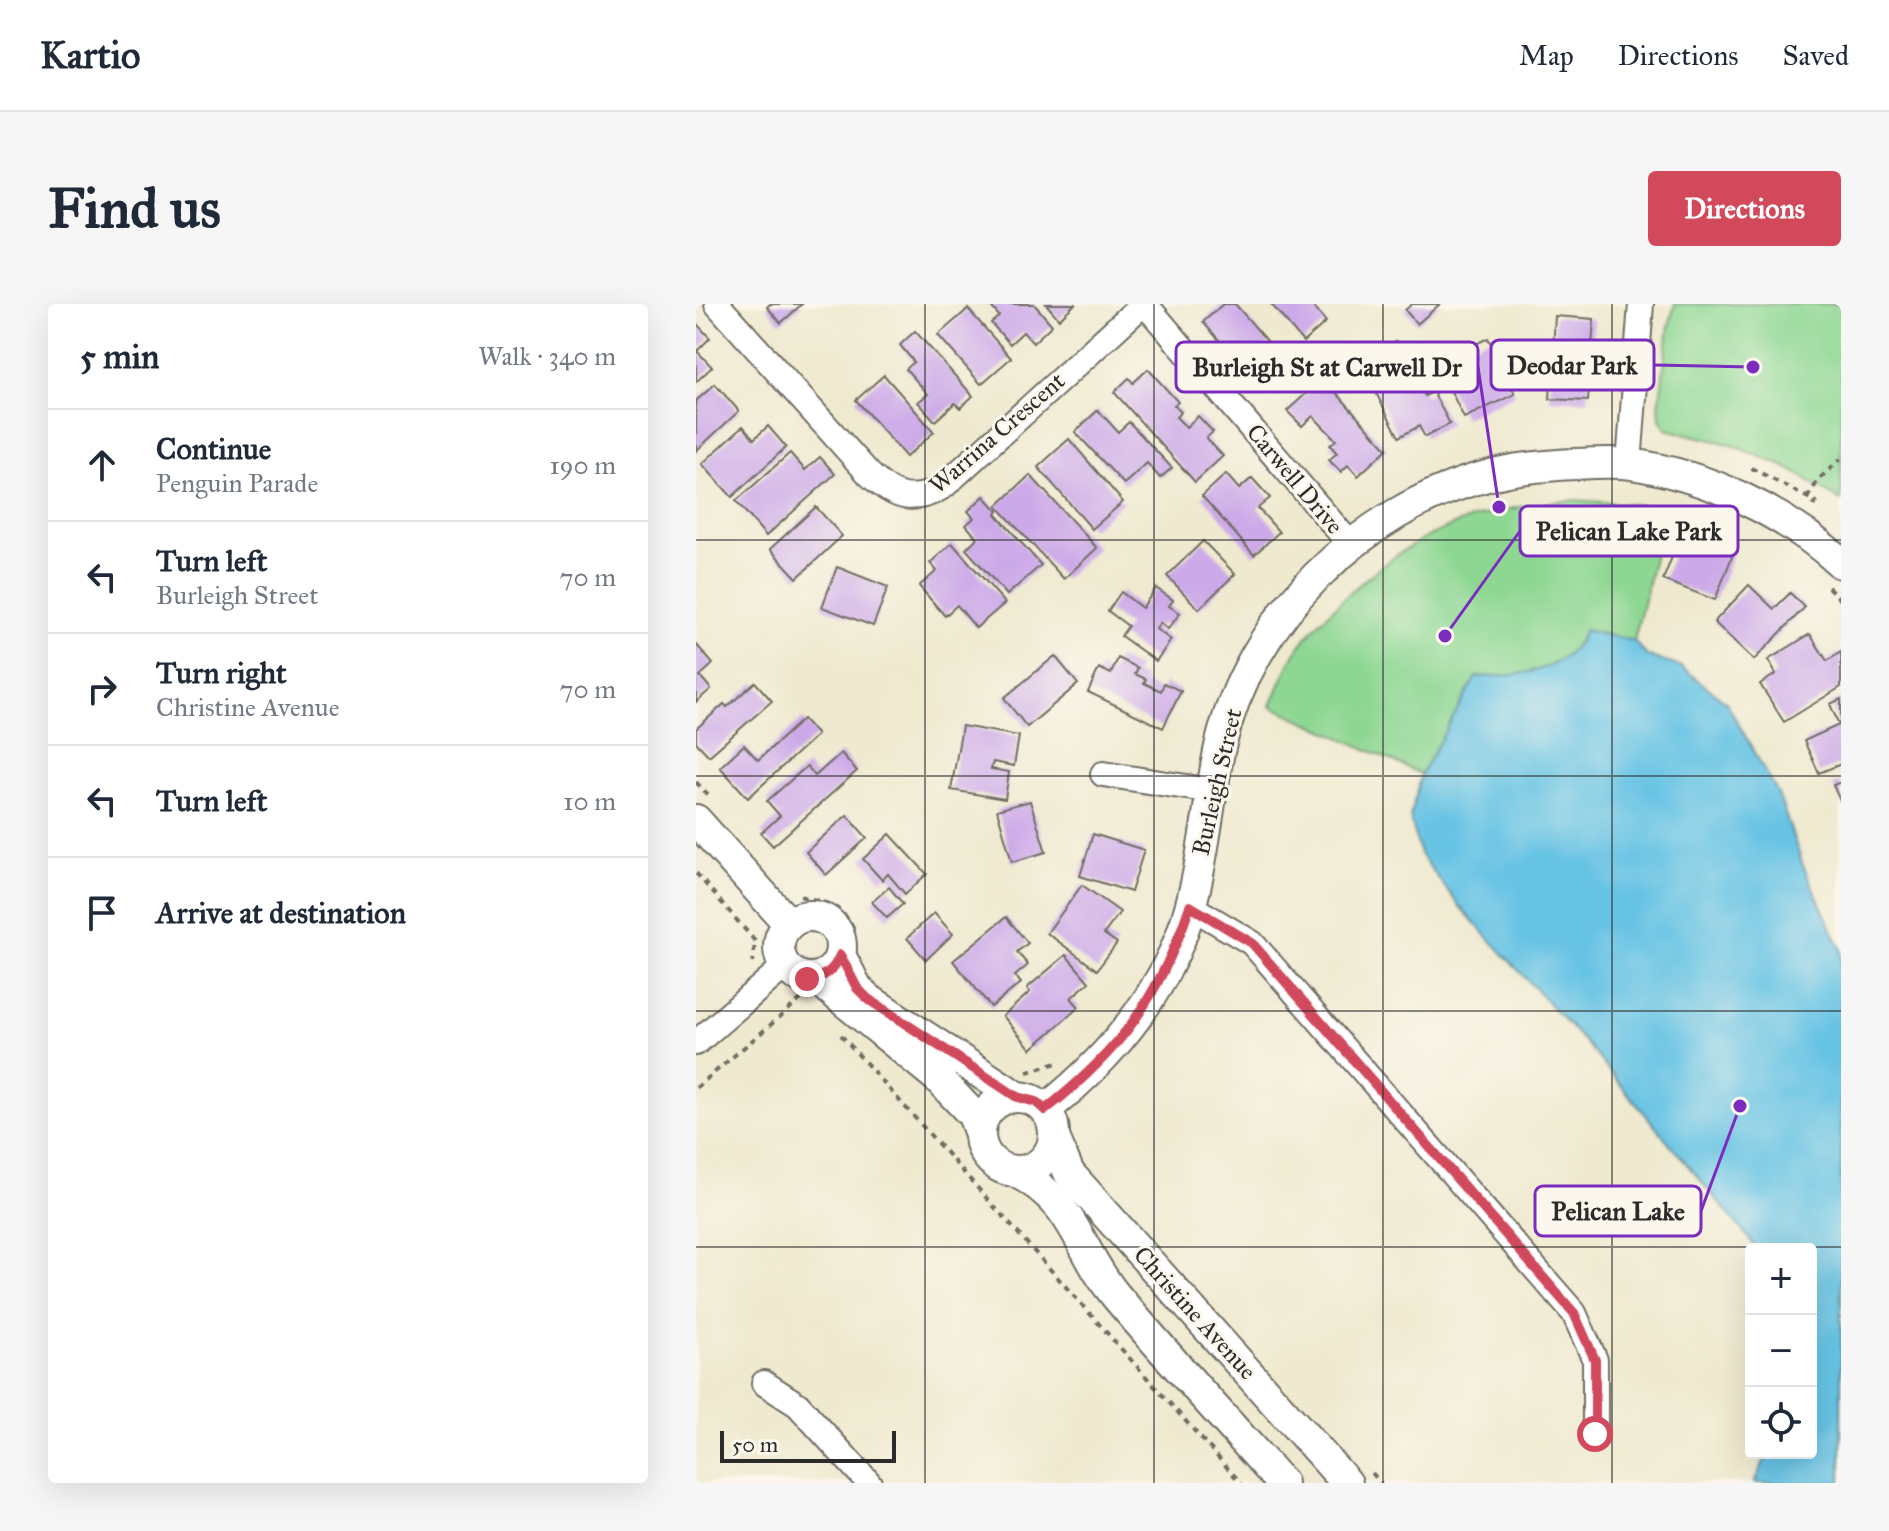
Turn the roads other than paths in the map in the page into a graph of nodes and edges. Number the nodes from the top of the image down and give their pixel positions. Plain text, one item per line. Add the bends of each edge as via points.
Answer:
1 (717, 304) edge
2 (1144, 304) edge
3 (1641, 304) edge
4 (1629, 464) junction
5 (1351, 545) junction
6 (1832, 573) edge
7 (1103, 774) dead end
8 (1212, 791) junction
9 (696, 820) edge
10 (1190, 906) junction
11 (789, 924) junction
12 (840, 955) junction
13 (785, 966) junction
14 (812, 988) junction
15 (696, 1043) edge
16 (1017, 1097) junction
17 (1049, 1123) junction
18 (980, 1134) junction
19 (1014, 1171) junction
20 (764, 1383) dead end
21 (1595, 1434) dead end
22 (1359, 1478) edge
23 (869, 1483) edge
24 (1282, 1483) edge

1 - 2 street, Warrina Crescent via 869,474 907,498 927,496 944,486
2 - 5 street, Carwell Drive
3 - 4 street
4 - 5 street, Burleigh Street via 1542,466 1486,476 1411,507
4 - 6 street, Burleigh Street via 1703,482 1756,505 1817,541
5 - 8 street, Burleigh Street via 1303,591 1261,645 1233,705
7 - 8 street
8 - 10 street, Burleigh Street
9 - 11 street
10 - 17 street, Burleigh Street via 1175,952 1152,995
10 - 21 street via 1252,943 1574,1313 1595,1360
11 - 12 street via 807,916 826,920 839,935
11 - 13 street via 780,940
12 - 14 street
12 - 16 street via 868,999
13 - 14 street
13 - 15 street
14 - 18 street via 938,1078 973,1115
16 - 17 street via 1036,1102
16 - 18 street via 992,1107
17 - 19 street via 1050,1152 1030,1169
17 - 22 street, Christine Avenue via 1069,1173
18 - 19 street via 990,1159
19 - 24 street, Christine Avenue via 1048,1192 1065,1211 1114,1293
20 - 23 street via 798,1405

